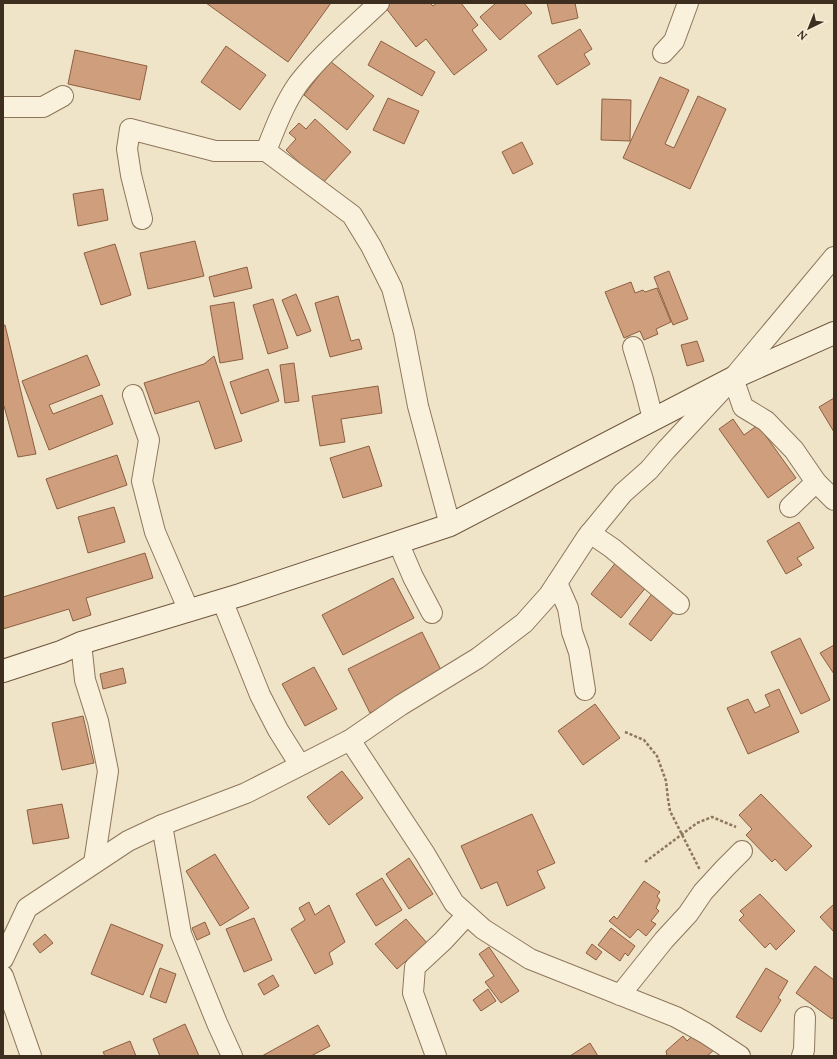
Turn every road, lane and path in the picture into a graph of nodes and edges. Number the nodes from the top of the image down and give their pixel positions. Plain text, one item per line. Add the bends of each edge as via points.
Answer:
1 (379, 3) edge
2 (688, 3) edge
3 (663, 53) dead end
4 (63, 96) dead end
5 (3, 108) edge
6 (266, 151) junction
7 (142, 219) dead end
8 (834, 257) edge
9 (834, 333) edge
10 (633, 348) dead end
11 (733, 378) junction
12 (133, 395) dead end
13 (653, 419) junction
14 (816, 482) junction
15 (834, 500) edge
16 (790, 507) dead end
17 (450, 525) junction
18 (590, 533) junction
19 (398, 542) junction
20 (557, 582) junction
21 (222, 600) junction
22 (679, 604) dead end
23 (189, 610) junction
24 (432, 613) dead end
25 (81, 643) junction
26 (3, 671) edge
27 (585, 690) dead end
28 (625, 732) dead end
29 (350, 740) junction
30 (300, 765) junction
31 (162, 825) junction
32 (736, 827) dead end
33 (681, 834) junction
34 (742, 852) dead end
35 (645, 862) dead end
36 (94, 863) junction
37 (708, 886) junction
38 (467, 915) junction
39 (3, 959) edge
40 (3, 976) edge
41 (620, 995) junction
42 (806, 1018) dead end
43 (31, 1056) edge
44 (232, 1056) edge
45 (436, 1056) edge
46 (740, 1056) edge
47 (802, 1056) edge

1 - 6 street via 320,59 298,85 276,124
2 - 3 street via 674,41
4 - 5 street via 43,107
6 - 7 street via 215,151 130,129 127,149
6 - 17 street via 352,216 371,246 392,288 404,333 418,406
8 - 11 street
9 - 11 street
10 - 13 street
11 - 13 street
11 - 14 street via 743,408 766,421 794,450
11 - 18 street via 649,470 623,493
12 - 23 street via 149,440 142,482 155,532
13 - 17 street
14 - 15 street
14 - 16 street
17 - 19 street
18 - 20 street
18 - 22 street
19 - 21 street
19 - 24 street
20 - 27 street via 568,608
20 - 29 street via 549,595 513,632 478,658
21 - 23 street
21 - 30 street via 260,695
23 - 25 street
25 - 26 street
25 - 36 street via 85,680 98,721 108,771
28 - 33 path via 644,740 657,756 666,781 670,811
29 - 30 street
29 - 38 street via 454,903
30 - 31 street via 246,793
31 - 36 street via 128,841
31 - 44 street via 182,934
32 - 33 path via 712,817
33 - 35 path
33 - 37 path
34 - 37 street
36 - 39 street via 27,908
37 - 41 street via 688,914
38 - 41 street via 483,929 530,959
38 - 45 street via 415,967 413,993
40 - 43 street
41 - 46 street via 676,1017
42 - 47 street

